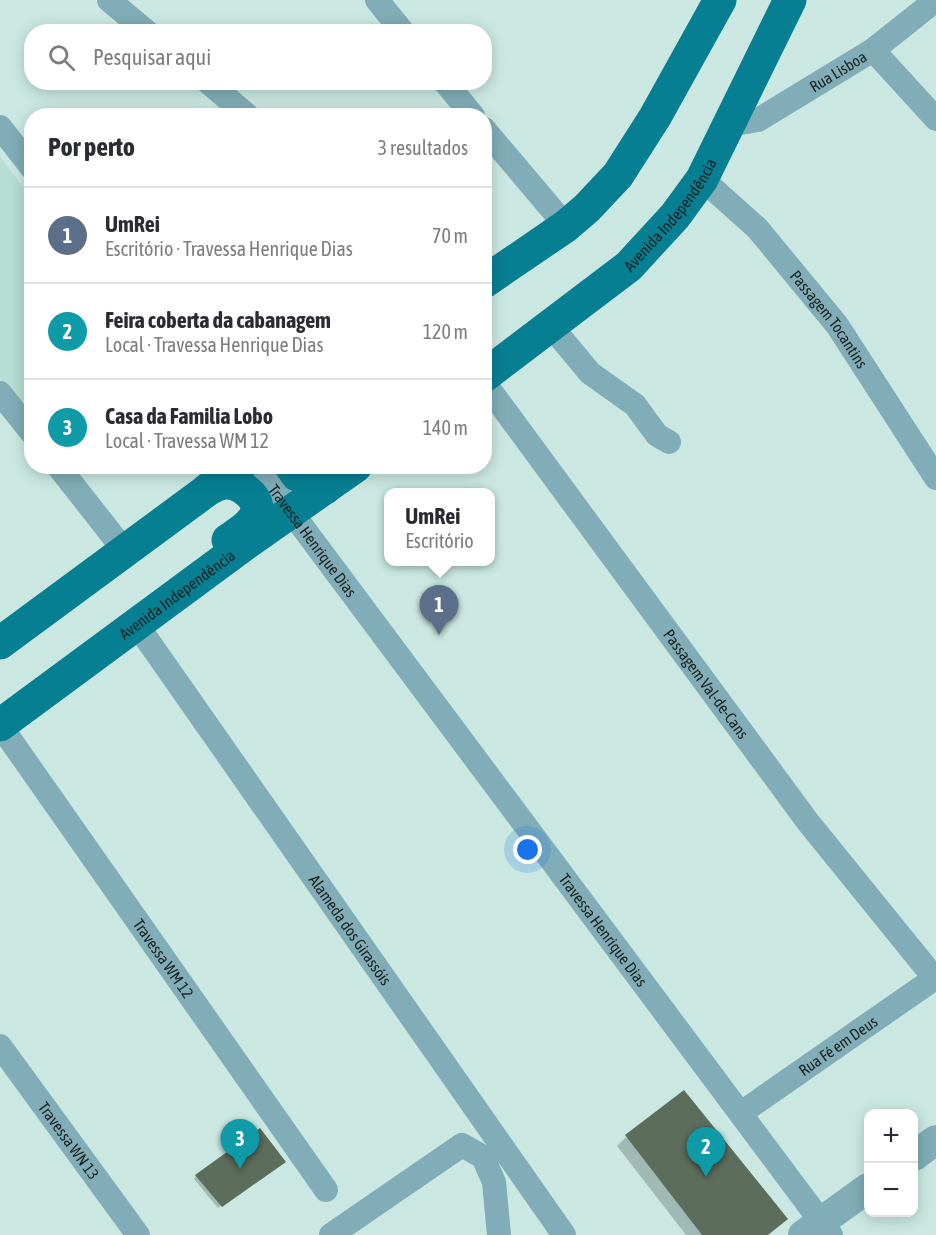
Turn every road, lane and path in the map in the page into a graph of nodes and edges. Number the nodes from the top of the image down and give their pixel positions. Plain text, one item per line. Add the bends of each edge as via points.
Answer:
1 (109, 0) edge
2 (377, 0) edge
3 (720, 0) edge
4 (790, 0) edge
5 (936, 0) edge
6 (138, 24) edge
7 (396, 24) edge
8 (873, 50) junction
9 (217, 90) edge
10 (452, 90) edge
11 (239, 108) edge
12 (466, 108) edge
13 (936, 119) edge
14 (729, 124) junction
15 (0, 127) edge
16 (492, 138) edge
17 (24, 158) edge
18 (702, 179) junction
19 (566, 226) junction
20 (492, 277) edge
21 (551, 326) junction
22 (492, 370) edge
23 (0, 393) edge
24 (492, 393) edge
25 (24, 422) edge
26 (669, 442) dead end
27 (927, 447) edge
28 (64, 474) edge
29 (229, 474) edge
30 (263, 474) edge
31 (296, 474) edge
32 (345, 474) edge
33 (936, 478) edge
34 (325, 488) junction
35 (208, 489) junction
36 (291, 512) junction
37 (124, 550) junction
38 (166, 603) junction
39 (137, 625) junction
40 (0, 643) edge
41 (0, 725) edge
42 (935, 979) edge
43 (0, 1046) edge
44 (741, 1113) junction
45 (936, 1140) edge
46 (918, 1153) edge
47 (326, 1190) dead end
48 (864, 1191) edge
49 (818, 1230) edge
50 (138, 1235) edge
51 (331, 1235) edge
52 (499, 1235) edge
53 (564, 1235) edge

1 - 6 street
2 - 7 street
3 - 19 main road via 618,175
4 - 14 main road, Avenida Independência
5 - 8 street, Rua Lisboa
8 - 13 street
8 - 14 street, Rua Lisboa via 758,120
9 - 11 street
10 - 12 street
14 - 18 main road, Avenida Independência
15 - 17 street
16 - 19 street
18 - 21 main road, Avenida Independência via 629,267
18 - 27 street, Passagem Tocantins via 757,228 837,325
19 - 20 main road
21 - 22 main road, Avenida Independência
21 - 26 street via 590,374 635,405 657,435
23 - 25 street
24 - 42 street, Passagem Val-de-Cans via 808,822
27 - 33 street, Passagem Tocantins
28 - 37 street
29 - 35 main road
30 - 36 street, Travessa Henrique Dias
31 - 34 main road
32 - 34 main road, Avenida Independência
34 - 36 main road, Avenida Independência
35 - 37 main road
35 - 38 main road via 225,483 238,486 254,498 256,516 171,585
36 - 38 main road, Avenida Independência
36 - 44 street, Travessa Henrique Dias
37 - 40 main road
38 - 39 main road, Avenida Independência
39 - 41 main road, Avenida Independência
39 - 53 street, Alameda dos Girassóis
41 - 47 street, Travessa WM 12
42 - 44 street, Rua Fé em Deus
43 - 50 street, Travessa WN 13
44 - 49 street, Travessa Henrique Dias
45 - 46 street
48 - 49 street
51 - 52 street via 462,1145 483,1157 494,1182

